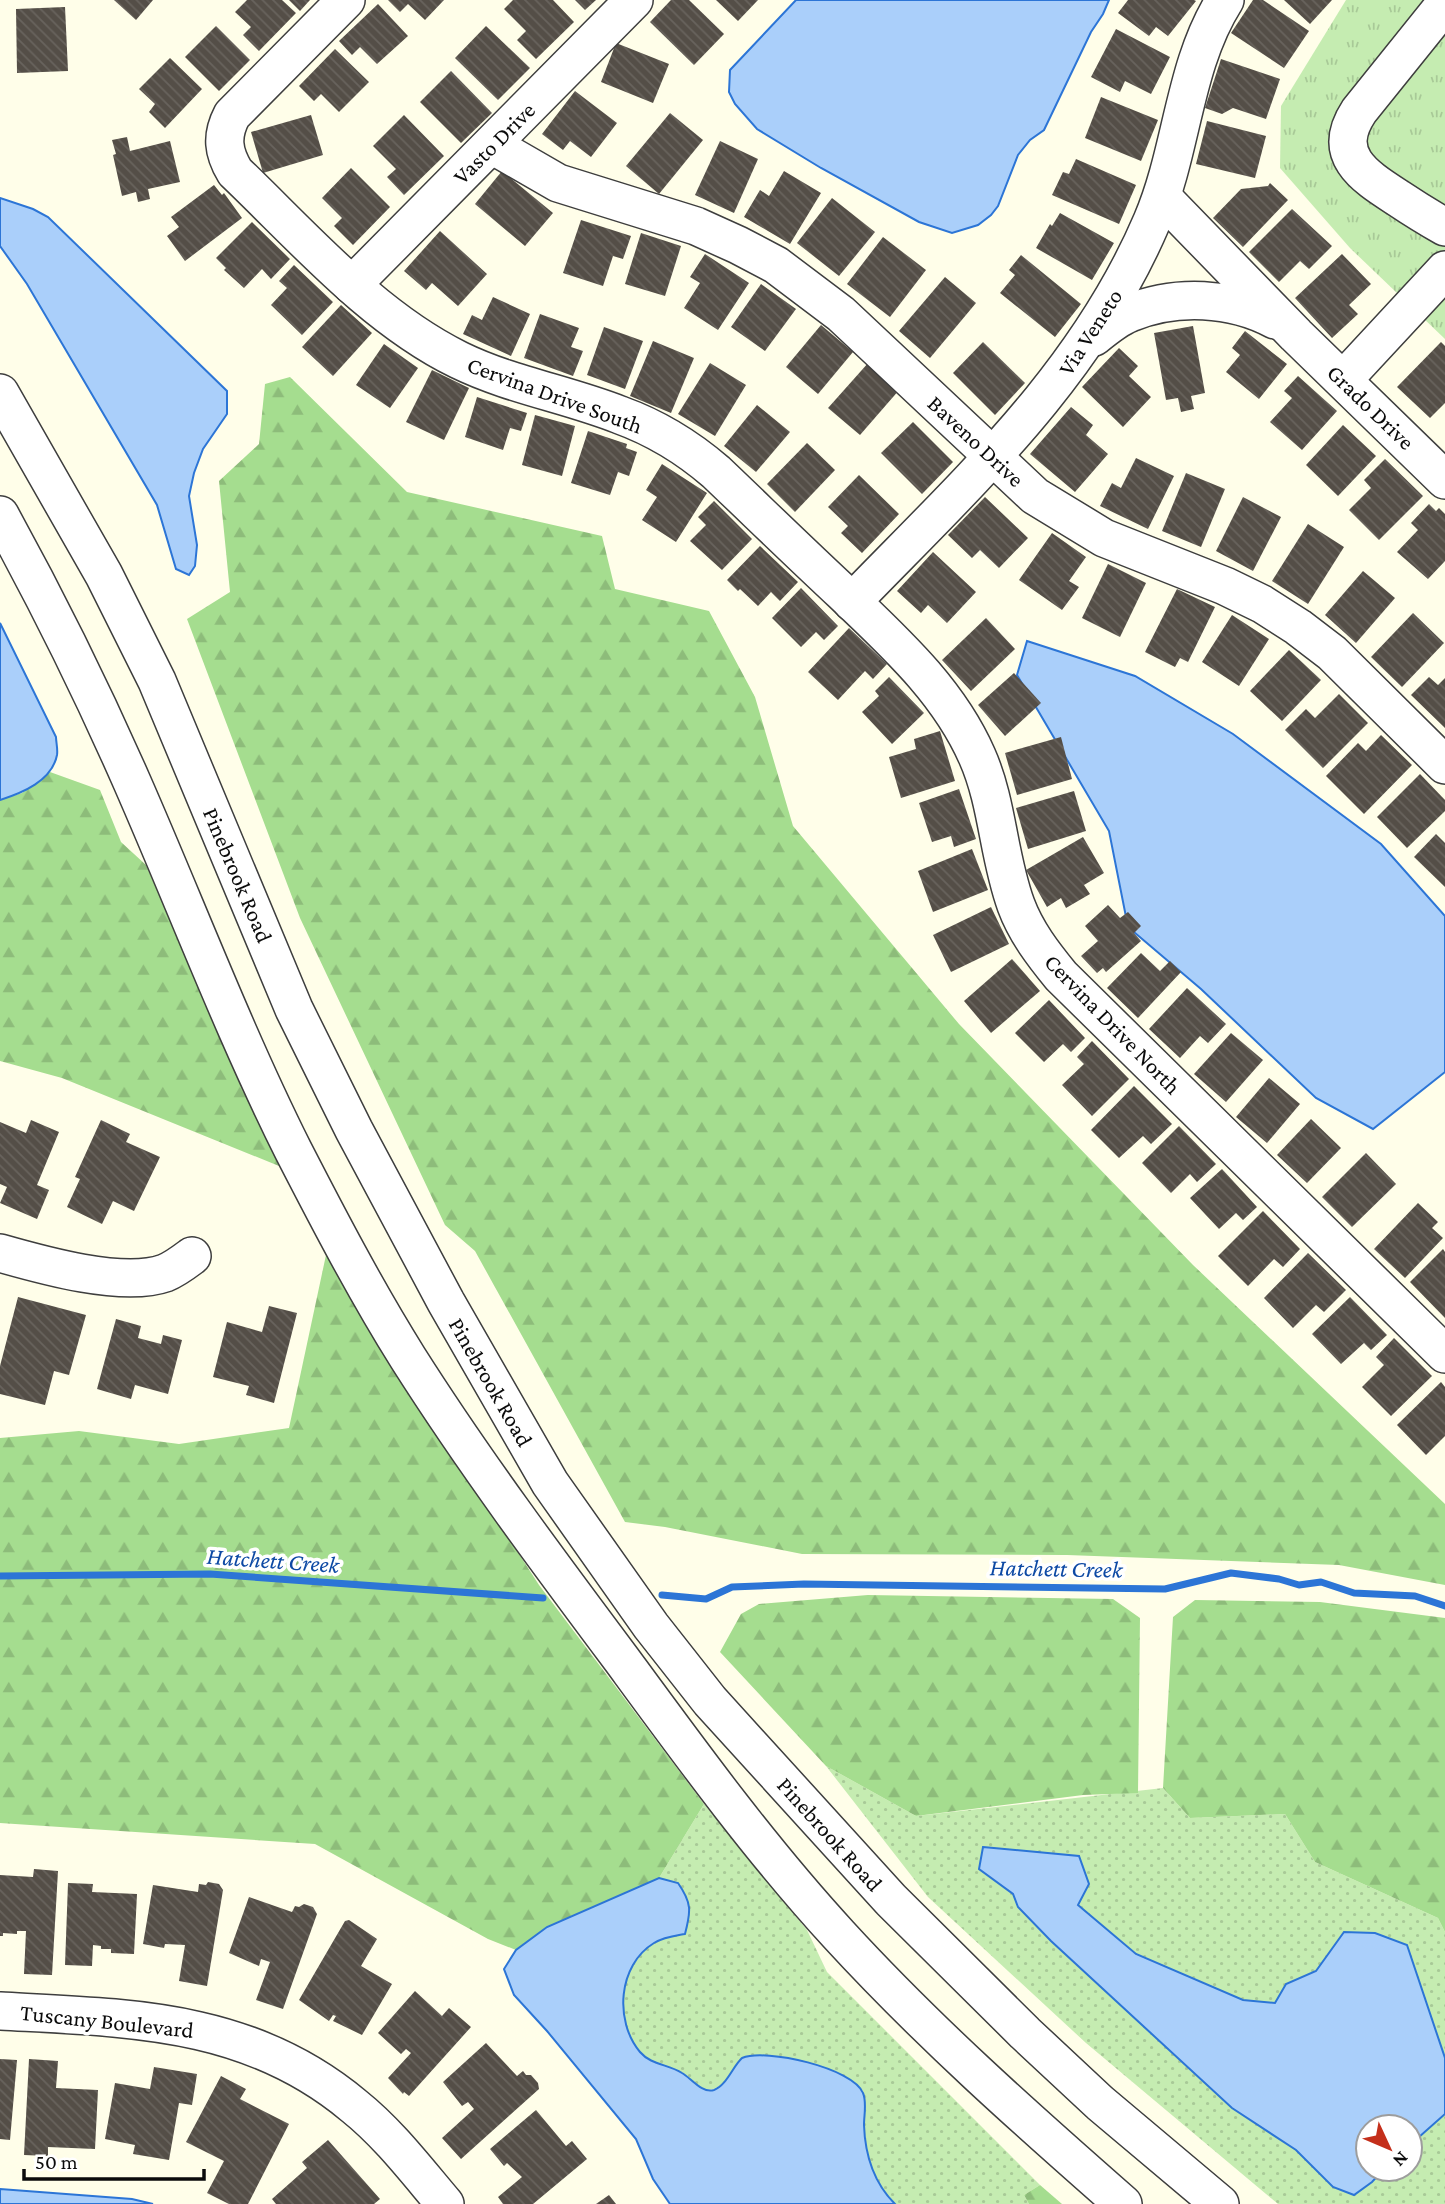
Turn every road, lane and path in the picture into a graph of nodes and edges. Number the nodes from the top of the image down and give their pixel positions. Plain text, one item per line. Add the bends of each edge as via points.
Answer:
1 (346, 0) edge
2 (634, 0) edge
3 (1225, 0) edge
4 (1445, 4) edge
5 (492, 145) junction
6 (1162, 197) junction
7 (1445, 228) edge
8 (1445, 270) edge
9 (352, 285) junction
10 (1296, 335) junction
11 (1077, 356) junction
12 (1343, 380) junction
13 (4, 410) edge
14 (992, 457) junction
15 (1445, 480) edge
16 (0, 515) edge
17 (852, 602) junction
18 (1445, 765) edge
19 (0, 1252) edge
20 (192, 1256) dead end
21 (1445, 1354) edge
22 (0, 2011) edge
23 (445, 2204) edge
24 (1123, 2204) edge
25 (1220, 2204) edge

1 - 9 street, Cervina Drive South via 232,115 224,146 235,172
2 - 5 street, Vasto Drive
3 - 6 street, Via Veneto via 1202,44
4 - 7 street via 1359,111 1348,140 1361,173
5 - 9 street, Vasto Drive
5 - 14 street, Baveno Drive via 558,183 696,226 776,265 841,313
6 - 10 street, Grado Drive
6 - 11 street, Via Veneto via 1130,267
8 - 12 street
9 - 17 street, Cervina Drive South via 422,340 458,360 619,414 692,452
10 - 11 street, Grado Drive via 1263,313 1242,306 1218,301 1175,302 1128,313 1093,337
10 - 12 street, Grado Drive
11 - 14 street, Via Veneto
12 - 15 street, Grado Drive
13 - 25 street, Pinebrook Road via 104,575 157,681 294,1009 354,1130 550,1483 710,1701 891,1900 1100,2103
14 - 17 street, Via Veneto
14 - 18 street, Baveno Drive via 1035,496 1104,538 1225,586 1298,627 1332,653
16 - 24 street via 76,659 235,1027 292,1147 378,1308 440,1406 591,1619 794,1884 884,1982 999,2095
17 - 21 street, Cervina Drive North via 928,679 964,730 986,781 1016,904 1042,953
19 - 20 street via 84,1273 132,1277 163,1273
22 - 23 street, Tuscany Boulevard via 176,2024 263,2050 354,2105

